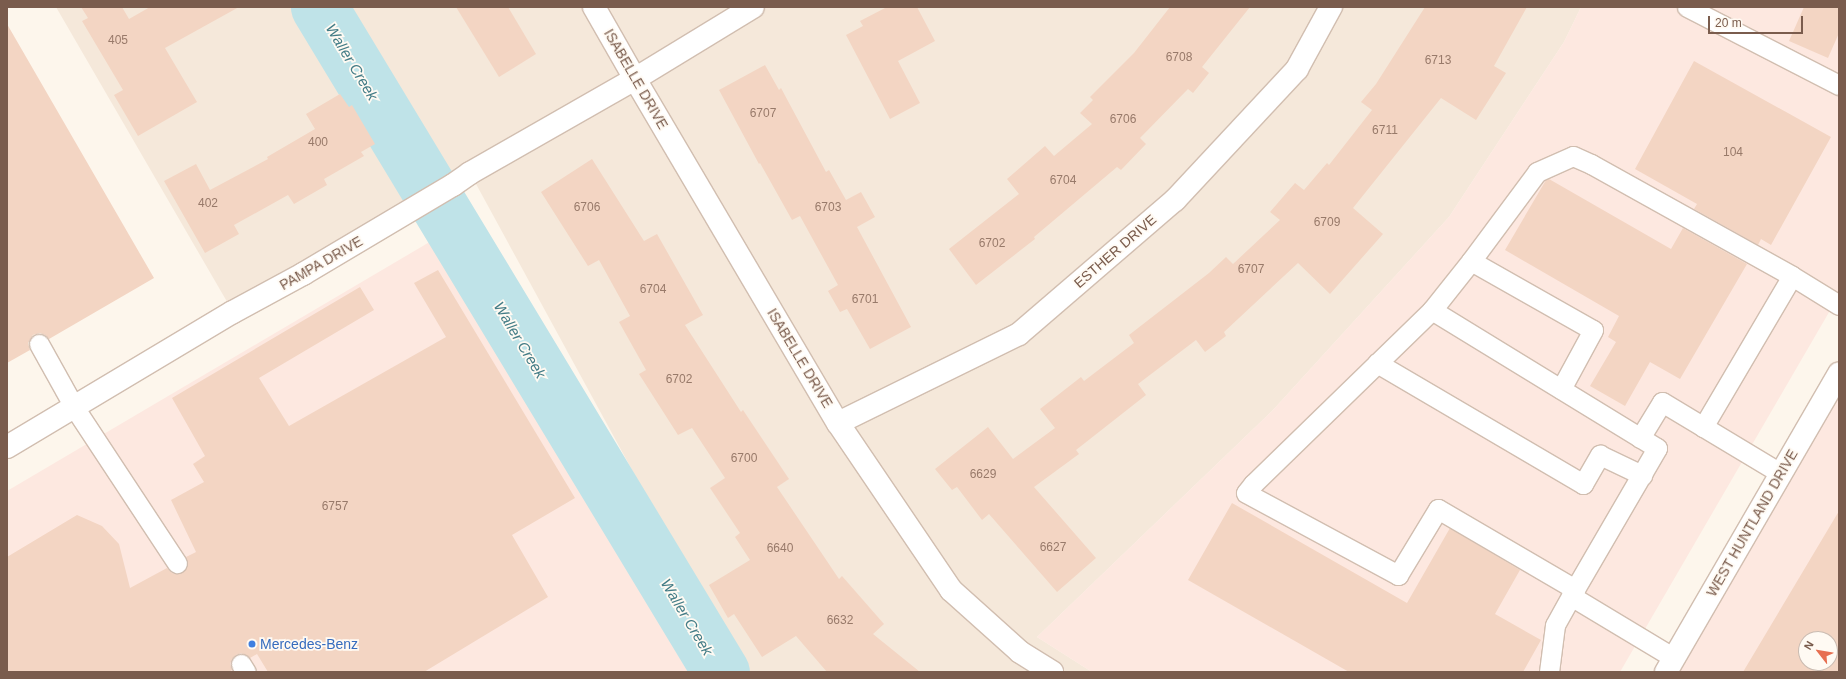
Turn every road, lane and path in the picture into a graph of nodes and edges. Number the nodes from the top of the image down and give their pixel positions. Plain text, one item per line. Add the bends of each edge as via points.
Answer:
1 (594, 7) edge
2 (753, 7) edge
3 (1331, 7) edge
4 (1687, 7) edge
5 (634, 79) junction
6 (1839, 85) edge
7 (1471, 261) junction
8 (1792, 276) junction
9 (1839, 305) edge
10 (1432, 310) junction
11 (39, 344) dead end
12 (1377, 363) junction
13 (1839, 373) edge
14 (1561, 389) junction
15 (74, 407) junction
16 (838, 423) junction
17 (1704, 427) junction
18 (1640, 438) junction
19 (7, 447) edge
20 (1780, 473) junction
21 (1642, 475) junction
22 (176, 562) dead end
23 (1573, 593) junction
24 (1670, 665) edge
25 (1052, 672) edge
26 (1549, 672) edge

1 - 5 street, ISABELLE DRIVE
2 - 5 street, PAMPA DRIVE
3 - 16 street, ESTHER DRIVE via 1297,69 1180,194 1019,334
4 - 6 lane
5 - 15 street, PAMPA DRIVE
5 - 16 street, ISABELLE DRIVE
7 - 8 lane via 1537,172 1573,156
7 - 10 lane
7 - 14 lane via 1593,330
8 - 9 lane
8 - 17 lane
10 - 12 lane
10 - 14 lane
11 - 15 lane
12 - 21 lane via 1583,484 1600,455
12 - 23 lane via 1246,493 1398,575 1438,509
13 - 20 street, WEST HUNTLAND DRIVE
14 - 18 lane
15 - 19 street, PAMPA DRIVE
15 - 22 lane
16 - 25 street, ISABELLE DRIVE via 951,590 1020,652
17 - 18 lane via 1662,402
17 - 20 lane
18 - 21 lane via 1657,448
20 - 24 street, WEST HUNTLAND DRIVE
21 - 23 lane
23 - 24 lane
23 - 26 lane via 1555,625

